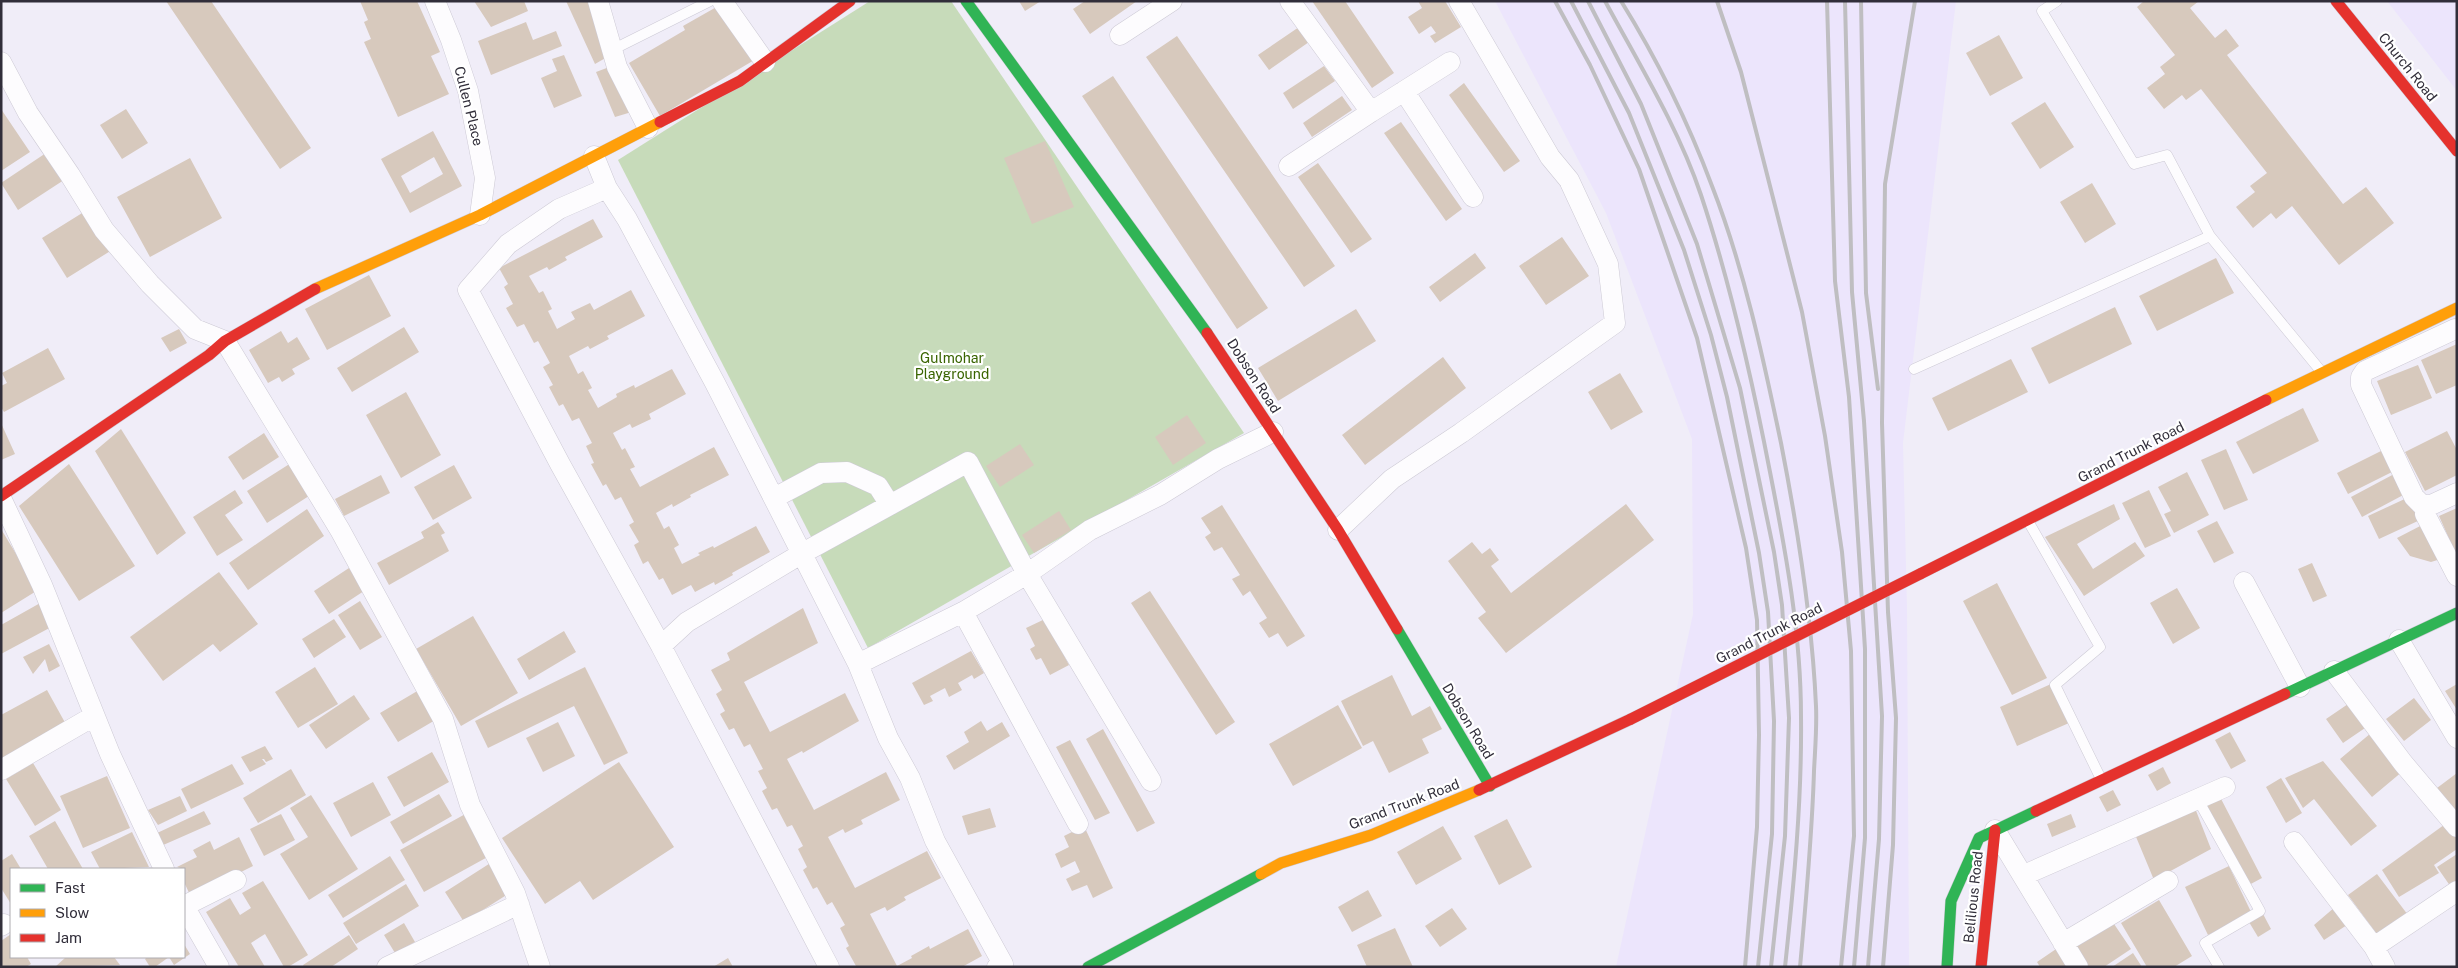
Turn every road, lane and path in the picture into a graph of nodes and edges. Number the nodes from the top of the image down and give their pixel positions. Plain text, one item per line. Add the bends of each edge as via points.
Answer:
1 (435, 1) edge
2 (598, 1) edge
3 (710, 1) edge
4 (722, 1) edge
5 (850, 1) edge
6 (966, 1) edge
7 (1172, 1) edge
8 (1290, 1) edge
9 (1458, 1) edge
10 (2057, 1) edge
11 (2336, 1) edge
12 (1120, 35) dead end
13 (612, 50) junction
14 (1, 62) edge
15 (765, 62) junction
16 (1450, 62) dead end
17 (1404, 91) junction
18 (1371, 112) junction
19 (648, 128) junction
20 (2457, 151) edge
21 (594, 156) junction
22 (1289, 166) dead end
23 (608, 188) junction
24 (1473, 197) dead end
25 (480, 215) junction
26 (2210, 236) junction
27 (2457, 308) edge
28 (2456, 330) edge
29 (225, 341) junction
30 (1914, 370) dead end
31 (2322, 372) junction
32 (1273, 432) junction
33 (2457, 493) edge
34 (1, 497) edge
35 (774, 498) junction
36 (890, 505) junction
37 (2425, 514) dead end
38 (2028, 521) junction
39 (1338, 530) junction
40 (801, 554) junction
41 (1027, 574) junction
42 (2457, 576) edge
43 (2244, 582) dead end
44 (963, 612) junction
45 (2457, 613) edge
46 (2399, 640) junction
47 (661, 646) junction
48 (858, 664) junction
49 (2334, 671) junction
50 (2300, 687) junction
51 (94, 716) junction
52 (2457, 738) edge
53 (1, 770) edge
54 (2102, 780) junction
55 (1151, 781) dead end
56 (1490, 786) junction
57 (2225, 786) dead end
58 (2196, 798) junction
59 (1078, 824) dead end
60 (2457, 826) edge
61 (1995, 830) junction
62 (2294, 842) dead end
63 (164, 868) edge
64 (2024, 875) junction
65 (236, 880) dead end
66 (2168, 881) dead end
67 (2457, 891) edge
68 (518, 904) junction
69 (185, 906) edge
70 (185, 908) edge
71 (2063, 942) junction
72 (2374, 947) junction
73 (219, 967) edge
74 (387, 967) edge
75 (540, 967) edge
76 (829, 967) edge
77 (996, 967) edge
78 (1088, 967) edge
79 (1947, 967) edge
80 (1981, 967) edge
81 (2078, 967) edge
82 (2219, 967) edge
83 (2385, 967) edge

1 - 25 street, Cullen Place via 468,91 485,178
2 - 13 street
3 - 13 lane
4 - 15 street
5 - 15 main road
6 - 32 main road, Dobson Road via 1203,326
7 - 12 street
8 - 18 street
9 - 39 street via 1550,158 1569,180 1608,264 1614,322 1392,479
10 - 26 lane via 2042,11 2134,164 2168,155
11 - 20 main road, Church Road
13 - 19 street
14 - 29 street via 28,113 104,230 150,284 195,329
15 - 19 main road via 740,81
16 - 17 street
17 - 18 street
17 - 24 street
18 - 22 street
19 - 21 main road
21 - 23 street
21 - 25 main road
23 - 35 street via 676,308
23 - 47 street via 559,208 508,244 468,290
25 - 29 main road via 318,287
26 - 30 lane
26 - 31 lane
27 - 31 main road, Grand Trunk Road
28 - 33 street via 2364,371 2361,385 2414,497 2422,505 2431,505
29 - 34 main road
29 - 68 street via 340,530 443,719 470,805
31 - 38 main road, Grand Trunk Road
32 - 39 main road, Dobson Road
32 - 41 street via 1218,459 1160,496 1090,530
34 - 51 street via 42,585
35 - 36 street via 821,473 847,472 878,486
35 - 40 street
36 - 40 street
36 - 41 street via 968,462
37 - 42 street
38 - 54 lane via 2100,647 2054,685
38 - 56 main road, Grand Trunk Road, bridge
39 - 56 main road, Dobson Road
40 - 47 street via 687,622
40 - 48 street
41 - 44 street
41 - 55 street
43 - 50 street
44 - 48 street
44 - 59 street
45 - 46 main road
46 - 49 main road
46 - 52 street
47 - 76 street
48 - 77 street via 935,841 1003,964
49 - 50 main road
49 - 60 street via 2403,763
50 - 54 main road
51 - 53 street
51 - 63 street
54 - 61 main road
56 - 78 main road, Grand Trunk Road via 1371,835 1281,863
57 - 58 street
58 - 64 street
58 - 82 lane via 2260,911 2205,943
61 - 64 street
61 - 79 main road via 1978,838 1951,901
61 - 80 main road, Belilious Road
62 - 72 street
64 - 71 street
65 - 69 street
66 - 71 street
67 - 72 street
68 - 74 street
68 - 75 street
70 - 73 street
71 - 81 street
72 - 83 street

